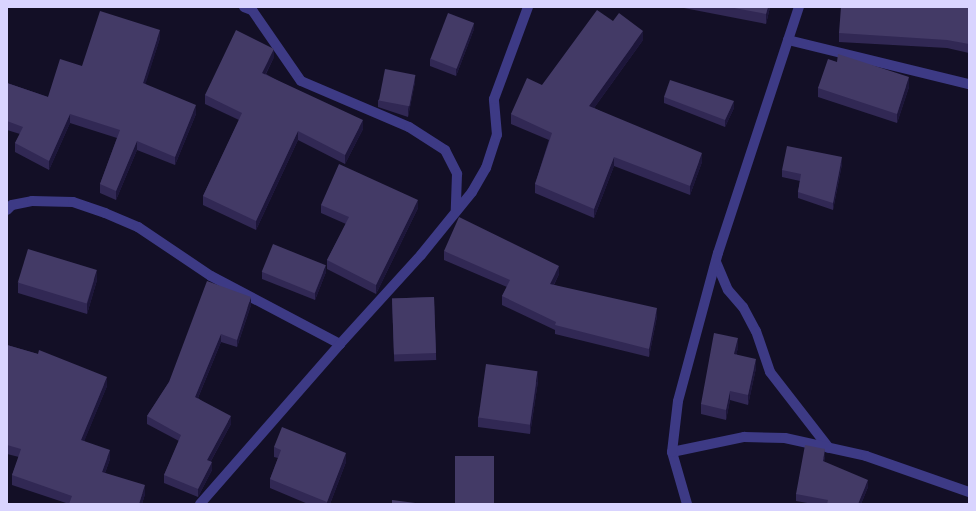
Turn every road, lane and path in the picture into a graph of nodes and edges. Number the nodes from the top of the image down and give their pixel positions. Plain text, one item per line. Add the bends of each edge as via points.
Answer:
1 (244, 7) edge
2 (528, 7) edge
3 (799, 7) edge
4 (788, 40) junction
5 (969, 84) edge
6 (7, 210) edge
7 (455, 212) junction
8 (716, 262) junction
9 (340, 344) junction
10 (829, 448) junction
11 (672, 452) junction
12 (969, 492) edge
13 (200, 504) edge
14 (687, 504) edge

1 - 7 street via 252,10 301,81 409,127 445,150 457,174
2 - 7 street via 494,99 497,135 486,168
3 - 4 street
4 - 5 street
4 - 8 street
6 - 9 street via 12,205 32,202 73,202 106,213 138,227 211,276
7 - 9 street
8 - 10 street via 728,290 743,307 756,331 770,372
8 - 11 street via 678,401
9 - 13 street
10 - 11 street via 764,436
10 - 12 street via 866,456
11 - 14 street

